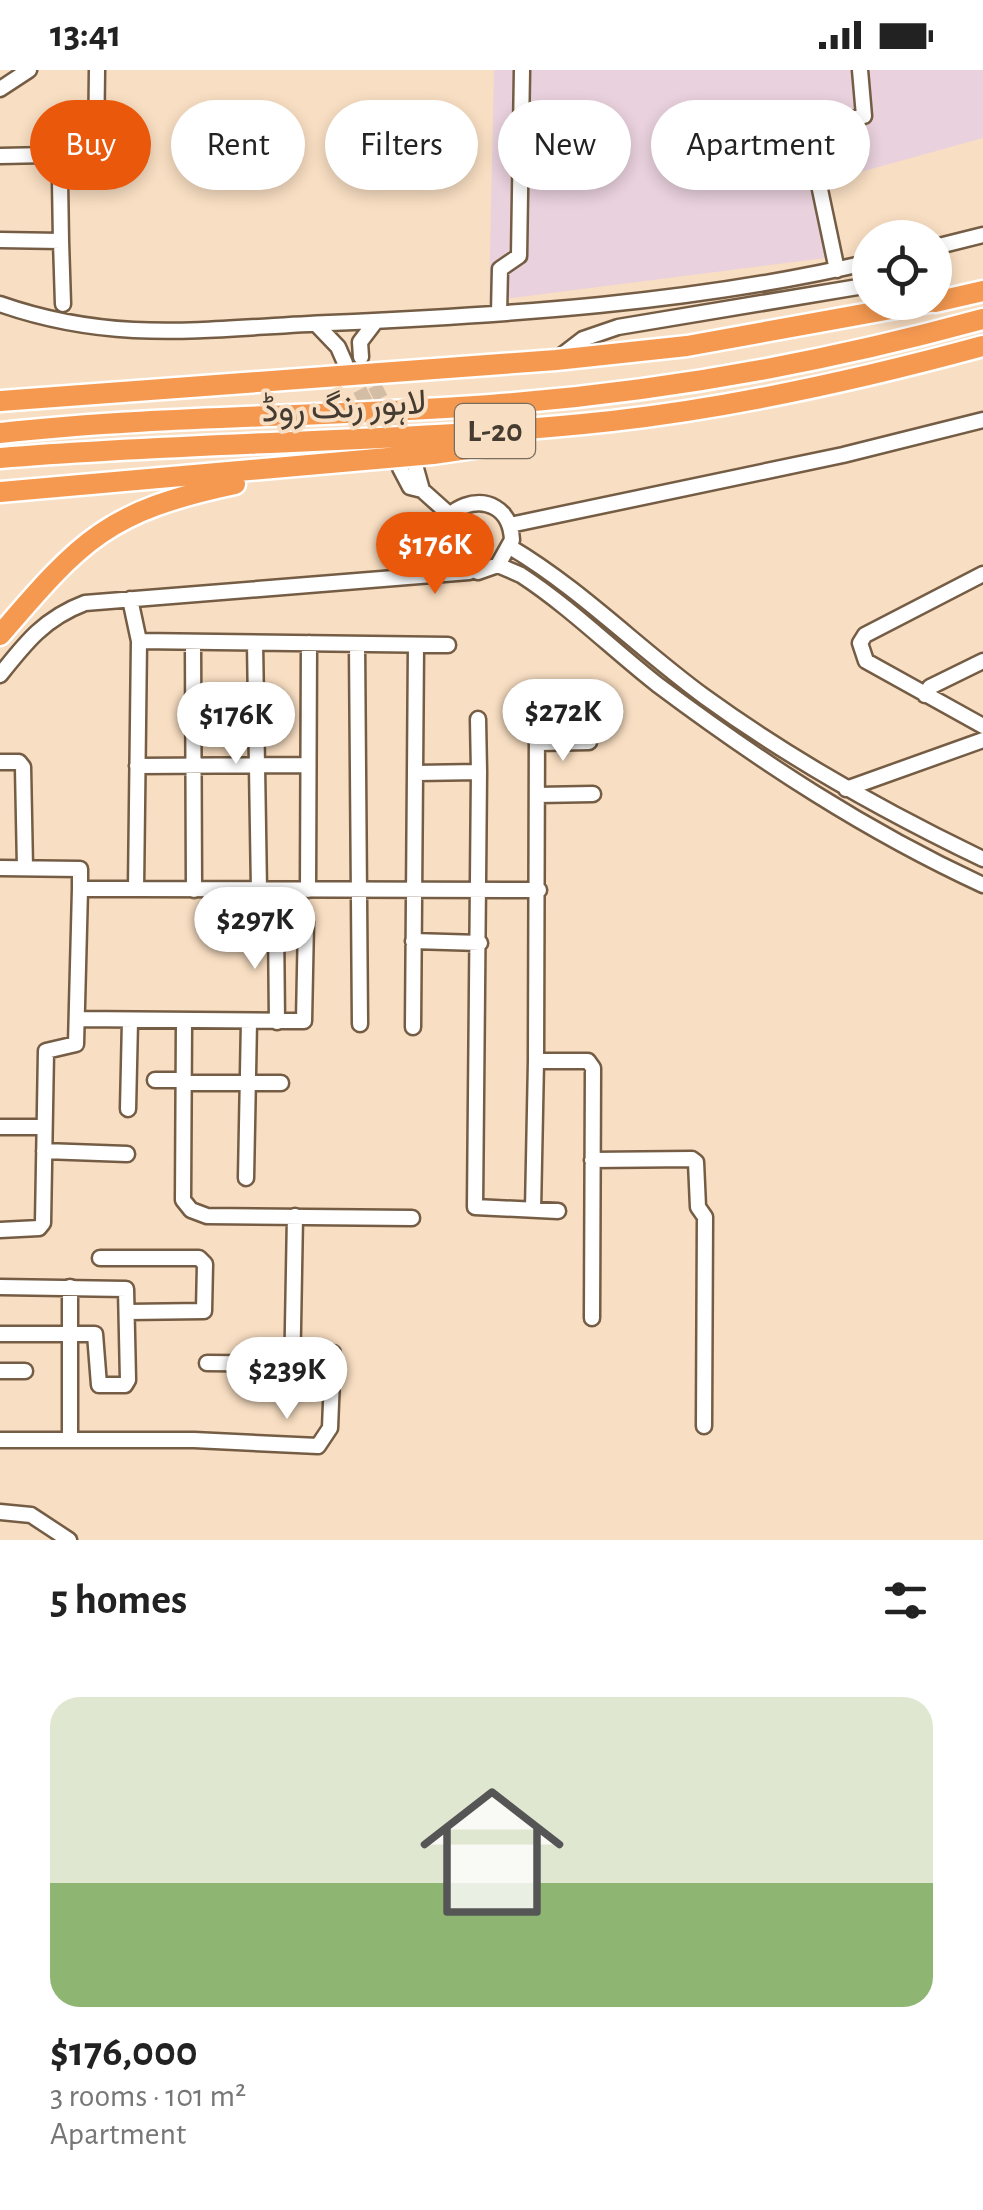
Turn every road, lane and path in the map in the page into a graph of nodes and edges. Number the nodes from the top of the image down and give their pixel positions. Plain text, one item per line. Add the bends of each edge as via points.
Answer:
1 (29, 70) edge
2 (96, 70) edge
3 (522, 70) edge
4 (860, 70) edge
5 (0, 89) edge
6 (0, 156) edge
7 (60, 190) edge
8 (983, 236) edge
9 (0, 240) edge
10 (61, 241) junction
11 (952, 243) edge
12 (852, 266) edge
13 (836, 270) junction
14 (852, 288) edge
15 (983, 291) edge
16 (952, 298) edge
17 (0, 304) edge
18 (63, 304) dead end
19 (499, 312) junction
20 (852, 316) edge
21 (983, 319) edge
22 (376, 321) junction
23 (316, 324) junction
24 (983, 346) edge
25 (338, 347) junction
26 (556, 360) junction
27 (345, 363) tunnel mouth
28 (3, 400) edge
29 (616, 420) junction
30 (983, 420) edge
31 (0, 433) edge
32 (0, 458) edge
33 (334, 463) junction
34 (408, 467) dead end
35 (0, 492) edge
36 (450, 515) junction
37 (510, 526) junction
38 (442, 545) junction
39 (510, 547) junction
40 (498, 565) junction
41 (471, 572) junction
42 (983, 574) edge
43 (395, 578) junction
44 (130, 599) junction
45 (0, 635) edge
46 (139, 641) junction
47 (192, 643) junction
48 (255, 643) junction
49 (308, 643) junction
50 (357, 644) junction
51 (416, 644) junction
52 (448, 645) dead end
53 (983, 661) edge
54 (0, 675) edge
55 (925, 695) junction
56 (478, 719) dead end
57 (538, 725) dead end
58 (983, 726) edge
59 (983, 740) edge
60 (538, 742) junction
61 (589, 742) dead end
62 (0, 762) edge
63 (194, 765) junction
64 (308, 765) junction
65 (137, 766) junction
66 (258, 766) junction
67 (479, 772) junction
68 (416, 773) junction
69 (846, 788) junction
70 (592, 794) dead end
71 (538, 795) junction
72 (983, 858) edge
73 (0, 868) edge
74 (24, 868) junction
75 (983, 885) edge
76 (80, 889) junction
77 (136, 889) junction
78 (194, 890) junction
79 (259, 890) junction
80 (308, 890) junction
81 (538, 890) junction
82 (359, 892) junction
83 (413, 892) junction
84 (480, 892) junction
85 (276, 921) dead end
86 (306, 922) dead end
87 (413, 941) junction
88 (480, 943) junction
89 (77, 1020) junction
90 (130, 1020) junction
91 (184, 1022) junction
92 (249, 1022) junction
93 (277, 1022) junction
94 (360, 1024) dead end
95 (413, 1028) dead end
96 (536, 1061) junction
97 (155, 1080) dead end
98 (183, 1082) junction
99 (248, 1084) junction
100 (281, 1084) dead end
101 (128, 1109) dead end
102 (0, 1127) edge
103 (44, 1127) junction
104 (44, 1151) junction
105 (127, 1154) dead end
106 (592, 1160) junction
107 (246, 1178) dead end
108 (534, 1210) junction
109 (558, 1210) dead end
110 (295, 1216) junction
111 (412, 1218) dead end
112 (0, 1230) edge
113 (100, 1258) dead end
114 (0, 1287) edge
115 (70, 1288) junction
116 (128, 1312) junction
117 (592, 1318) dead end
118 (0, 1334) edge
119 (70, 1334) junction
120 (332, 1353) dead end
121 (207, 1362) dead end
122 (292, 1364) junction
123 (0, 1371) edge
124 (25, 1371) dead end
125 (292, 1382) dead end
126 (704, 1426) dead end
127 (0, 1440) edge
128 (70, 1440) junction
129 (0, 1512) edge
130 (69, 1540) edge

1 - 5 street
2 - 6 street via 96,154
3 - 19 street via 519,256 500,269
4 - 13 street via 864,116 807,128
7 - 10 street
8 - 11 street
9 - 10 street
10 - 18 street
12 - 13 street
13 - 19 street via 605,304
14 - 26 street via 618,327 583,338
15 - 16 highway
17 - 23 street via 45,320 136,333
19 - 22 street
20 - 26 highway via 687,346
21 - 31 highway, لاہور رنگ روڈ / L-20 via 676,385
22 - 23 street
22 - 25 street via 360,350
23 - 25 street
24 - 29 highway, لاہور رنگ روڈ / L-20 via 802,390
25 - 27 street
26 - 28 highway
29 - 32 highway, لاہور رنگ روڈ / L-20
29 - 33 highway via 552,436
30 - 37 street
33 - 35 highway
33 - 45 highway via 190,492 134,512 61,564
34 - 36 street
36 - 37 street via 466,504 487,504
36 - 38 street
37 - 39 street
38 - 41 street via 452,563
38 - 43 street
39 - 40 street
39 - 69 street via 706,697
40 - 41 street
40 - 75 street via 530,581 654,682 823,802
41 - 43 street
42 - 55 street via 860,643 866,661
43 - 44 street
44 - 46 street
44 - 54 street via 58,613
46 - 47 street
46 - 65 street
47 - 48 street
47 - 63 street
48 - 49 street
48 - 66 street
49 - 50 street
49 - 64 street
50 - 51 street
50 - 82 street
51 - 52 street
51 - 68 street
53 - 55 street
55 - 58 street
56 - 67 street
57 - 60 street
59 - 69 street
60 - 61 street
60 - 71 street
62 - 74 street via 23,767
63 - 65 street
63 - 66 street
63 - 78 street
64 - 66 street
64 - 80 street
65 - 77 street
66 - 79 street
67 - 68 street
67 - 84 street
68 - 83 street
69 - 72 street
70 - 71 street
71 - 81 street
73 - 74 street
74 - 76 street via 80,868
76 - 77 street
76 - 89 street
77 - 78 street
78 - 79 street
79 - 80 street
80 - 82 street
81 - 84 street
81 - 96 street
82 - 83 street
82 - 94 street
83 - 84 street
83 - 87 street
84 - 88 street
85 - 93 street
86 - 93 street via 306,1018
87 - 88 street
87 - 95 street
88 - 108 street via 476,1207
89 - 90 street
89 - 103 street via 75,1046 46,1050
90 - 91 street
90 - 101 street
91 - 92 street
91 - 98 street
92 - 93 street
92 - 99 street
96 - 106 street via 592,1064
96 - 108 street
97 - 98 street
98 - 99 street
98 - 110 street via 183,1200 191,1210 206,1216
99 - 100 street
99 - 107 street
102 - 103 street
103 - 104 street
104 - 105 street
104 - 112 street via 42,1227
106 - 117 street
106 - 126 street via 696,1162 698,1207 705,1217
108 - 109 street
110 - 111 street
110 - 122 street
113 - 116 street via 199,1258 205,1264 204,1311
114 - 115 street
115 - 116 street via 126,1289
115 - 119 street
116 - 119 street via 124,1385 99,1385 96,1336
118 - 119 street
119 - 128 street
120 - 128 street via 330,1428 318,1446
121 - 122 street
122 - 125 street
123 - 124 street
127 - 128 street
129 - 130 street via 31,1515

